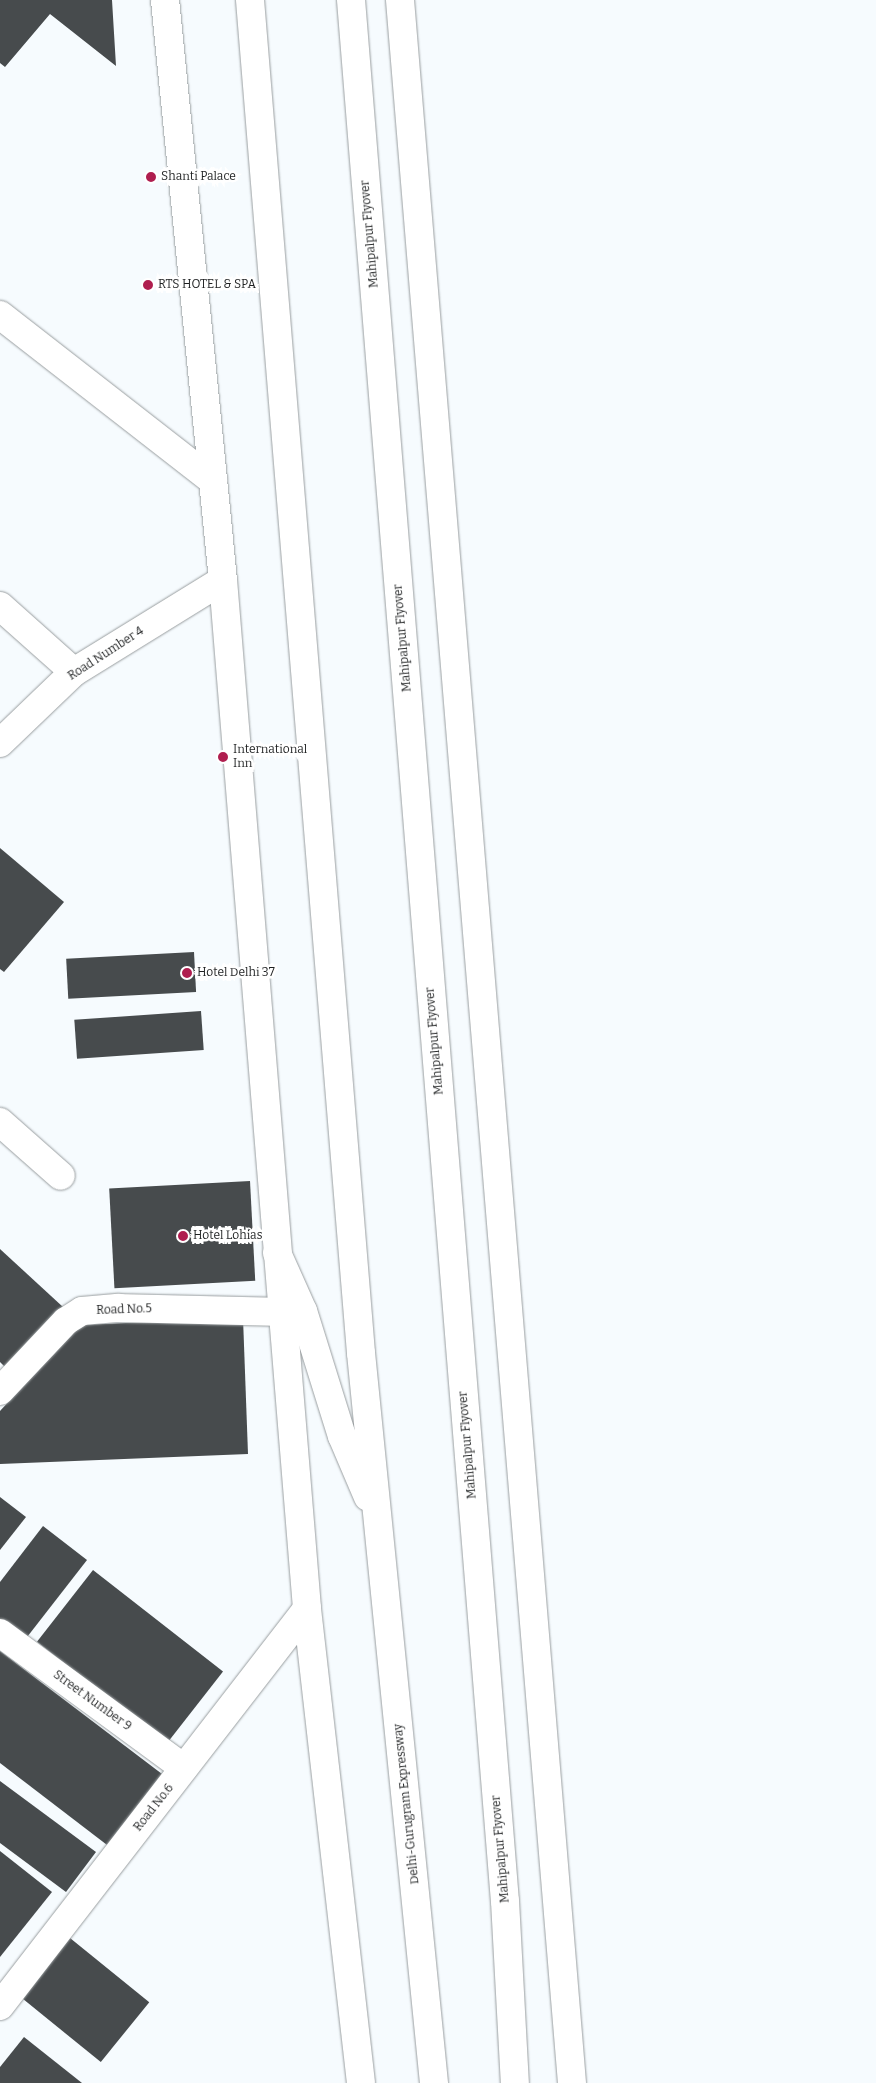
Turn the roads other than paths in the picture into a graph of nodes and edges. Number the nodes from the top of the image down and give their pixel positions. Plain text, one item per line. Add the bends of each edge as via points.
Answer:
1 (165, 0) edge
2 (250, 0) edge
3 (351, 0) edge
4 (400, 0) edge
5 (0, 315) edge
6 (213, 481) junction
7 (223, 580) junction
8 (0, 606) edge
9 (74, 672) junction
10 (0, 743) edge
11 (0, 1122) edge
12 (61, 1176) dead end
13 (277, 1254) junction
14 (281, 1312) junction
15 (2, 1385) edge
16 (380, 1526) junction
17 (307, 1610) junction
18 (0, 1633) edge
19 (184, 1768) junction
20 (0, 2006) edge
21 (361, 2083) edge
22 (434, 2083) edge
23 (515, 2083) edge
24 (572, 2083) edge

1 - 6 main road
2 - 16 main road via 361,1353
3 - 23 main road, Mahipalpur Flyover via 505,1901
4 - 24 main road
5 - 6 main road
6 - 7 main road
7 - 9 main road, Road Number 4
7 - 13 main road
8 - 9 main road
9 - 10 main road, Road Number 4
11 - 12 main road
13 - 14 main road
13 - 16 main road via 303,1311 342,1436
14 - 15 main road, Road No.5 via 118,1308 82,1311 66,1321
14 - 17 main road
16 - 22 main road, Delhi-Gurugram Expressway
17 - 19 main road, Road No.6
17 - 21 main road
18 - 19 main road, Street Number 9
19 - 20 main road, Road No.6

